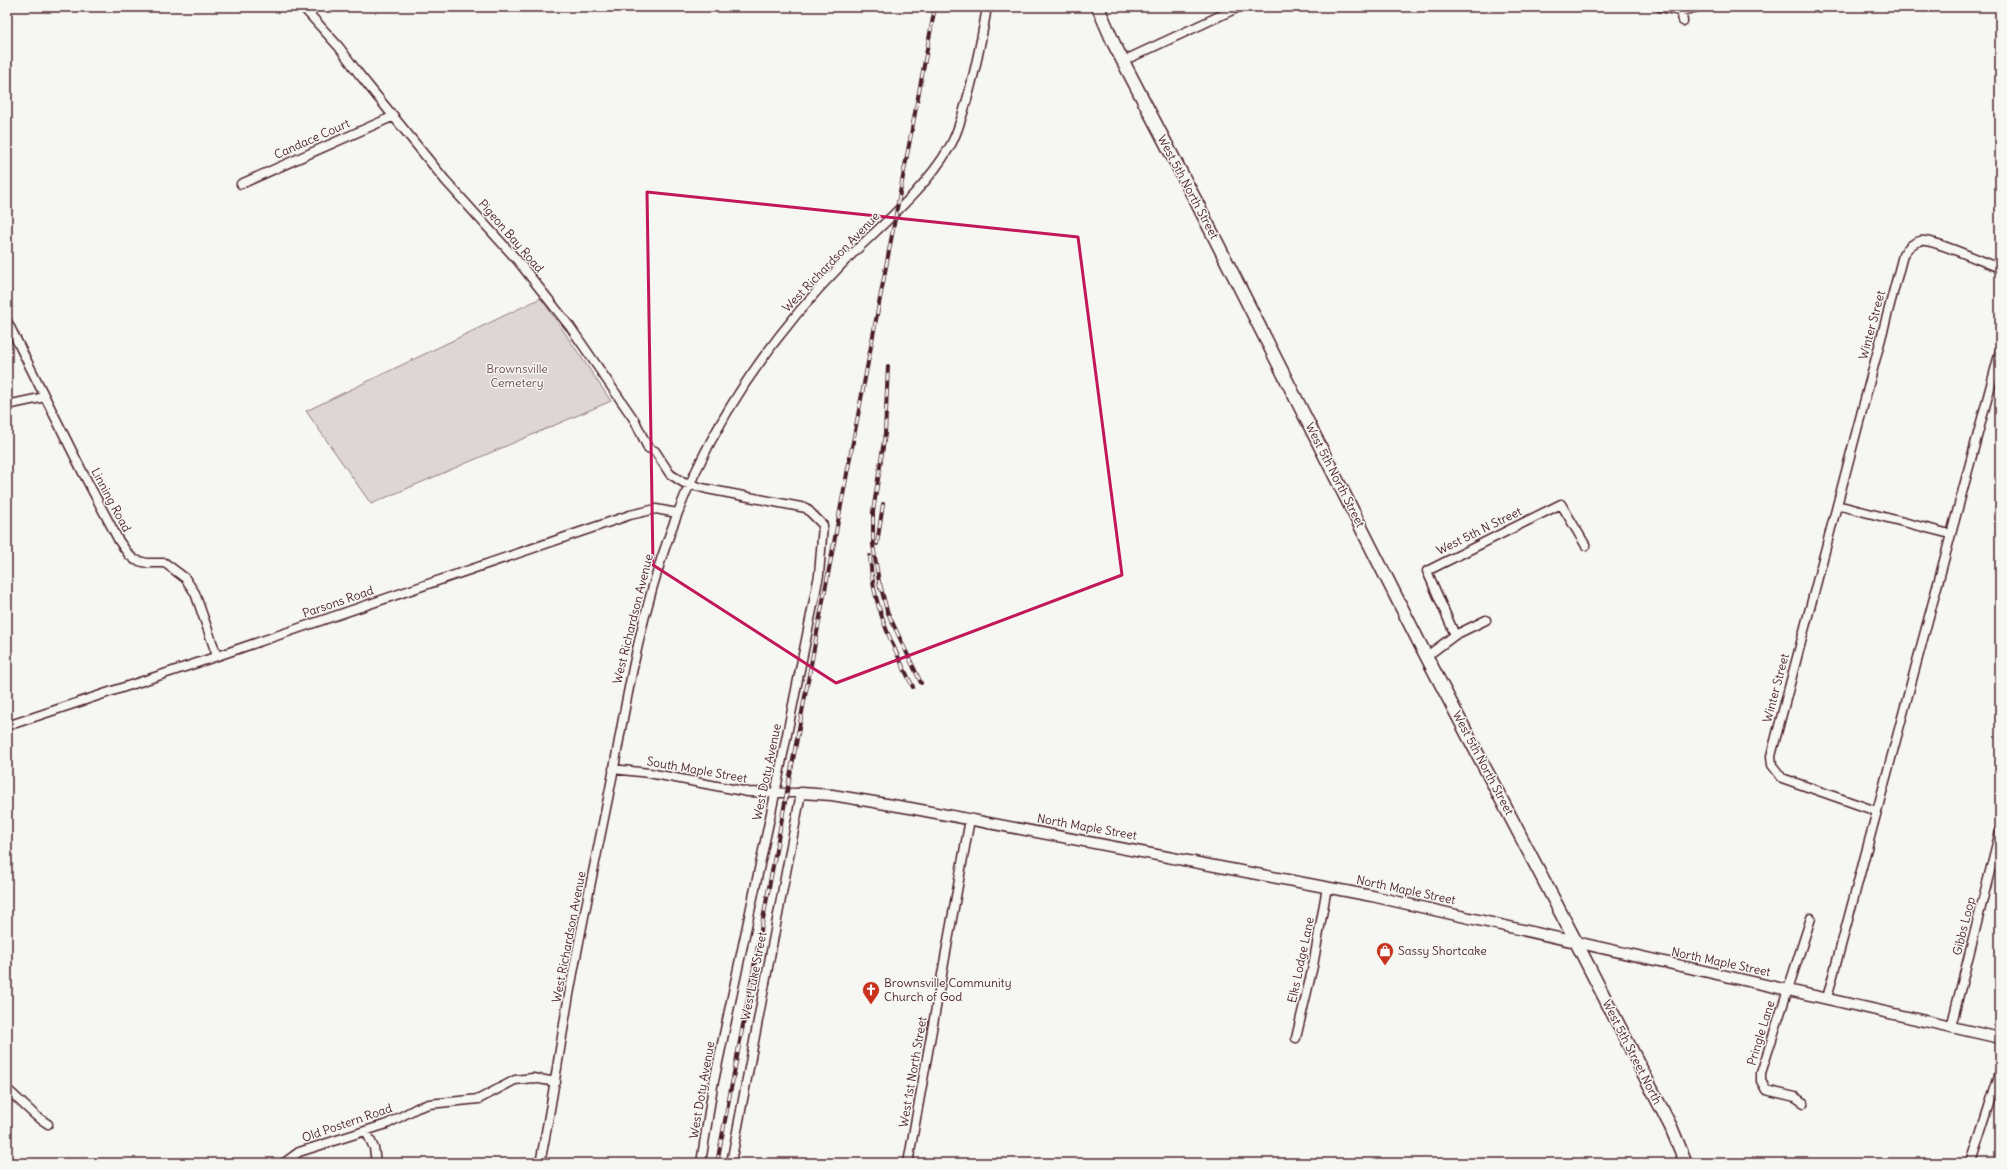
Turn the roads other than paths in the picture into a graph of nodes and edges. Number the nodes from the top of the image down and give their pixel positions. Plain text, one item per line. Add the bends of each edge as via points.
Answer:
1 (303, 7) edge
2 (987, 7) edge
3 (1098, 7) edge
4 (1239, 7) edge
5 (1660, 7) edge
6 (1698, 7) edge
7 (1681, 11) junction
8 (1683, 21) dead end
9 (1123, 61) junction
10 (394, 116) junction
11 (240, 184) dead end
12 (2000, 268) edge
13 (7, 321) edge
14 (2000, 351) edge
15 (44, 397) junction
16 (7, 405) edge
17 (690, 484) junction
18 (1837, 504) junction
19 (677, 513) junction
20 (1950, 534) junction
21 (1586, 546) dead end
22 (1486, 620) dead end
23 (1455, 635) junction
24 (217, 656) junction
25 (1427, 656) junction
26 (7, 726) edge
27 (613, 769) junction
28 (801, 793) junction
29 (776, 794) junction
30 (1876, 811) junction
31 (970, 819) junction
32 (2000, 831) edge
33 (1327, 887) junction
34 (1811, 918) dead end
35 (1576, 942) junction
36 (1787, 990) junction
37 (1827, 998) junction
38 (1951, 1027) junction
39 (1296, 1038) dead end
40 (2000, 1038) edge
41 (2000, 1072) edge
42 (556, 1082) junction
43 (7, 1089) edge
44 (1804, 1103) dead end
45 (48, 1124) dead end
46 (366, 1131) junction
47 (284, 1163) edge
48 (376, 1163) edge
49 (540, 1163) edge
50 (701, 1163) edge
51 (731, 1163) edge
52 (908, 1163) edge
53 (1686, 1163) edge
54 (1971, 1163) edge

1 - 10 street, Pigeon Bay Road via 339,47
2 - 17 street, West Richardson Avenue via 974,79 951,146 912,195 821,286 777,337 719,425
3 - 9 main road, West 5th North Street
4 - 9 street
5 - 7 street
6 - 7 street
7 - 8 street
9 - 25 main road, West 5th North Street via 1200,207
10 - 11 street, Candace Court
10 - 17 street, Pigeon Bay Road via 445,180 518,261 571,328 635,421 648,448 655,451 670,474
12 - 18 street, Winter Street via 1928,241 1920,241 1908,248 1903,255
13 - 15 street, Linning Road
14 - 20 street
15 - 16 street
15 - 24 street, Linning Road via 114,532 129,555 140,562 165,563 178,571 192,587
17 - 19 street, West Richardson Avenue
17 - 29 street, West Doty Avenue via 806,508 823,525 819,575
18 - 20 street
18 - 30 street, Winter Street via 1771,756 1772,765 1782,778
19 - 24 street, Parsons Road via 656,509 630,515
19 - 27 street, West Richardson Avenue via 663,549 644,615
20 - 30 street
21 - 23 street, West 5th N Street via 1561,504 1426,571
22 - 23 street
23 - 25 street
24 - 26 street, Parsons Road
25 - 35 main road, West 5th North Street
27 - 29 street, South Maple Street via 650,773 748,792
27 - 42 street, West Richardson Avenue via 565,1017
28 - 29 street, South Maple Street
28 - 31 street, North Maple Street via 832,795
28 - 51 street, West Luke Street
29 - 50 street, West Doty Avenue via 713,1086
30 - 37 street
31 - 33 street, North Maple Street
31 - 52 street, West 1st North Street
32 - 38 street, Gibbs Loop
33 - 35 street, North Maple Street
33 - 39 street, Elks Lodge Lane via 1313,966
34 - 36 street, Pringle Lane
35 - 36 street, North Maple Street
35 - 53 main road, West 5th Street North via 1667,1120
36 - 37 street, North Maple Street
36 - 44 street, Pringle Lane via 1761,1073 1761,1081 1766,1090 1795,1097
37 - 38 street, North Maple Street
38 - 40 street, North Maple Street
41 - 54 street
42 - 46 street, Old Postern Road via 532,1078 514,1080 479,1099 429,1104
42 - 49 street, West Richardson Avenue
43 - 45 street
46 - 47 street, Old Postern Road via 299,1152
46 - 48 street via 374,1148

